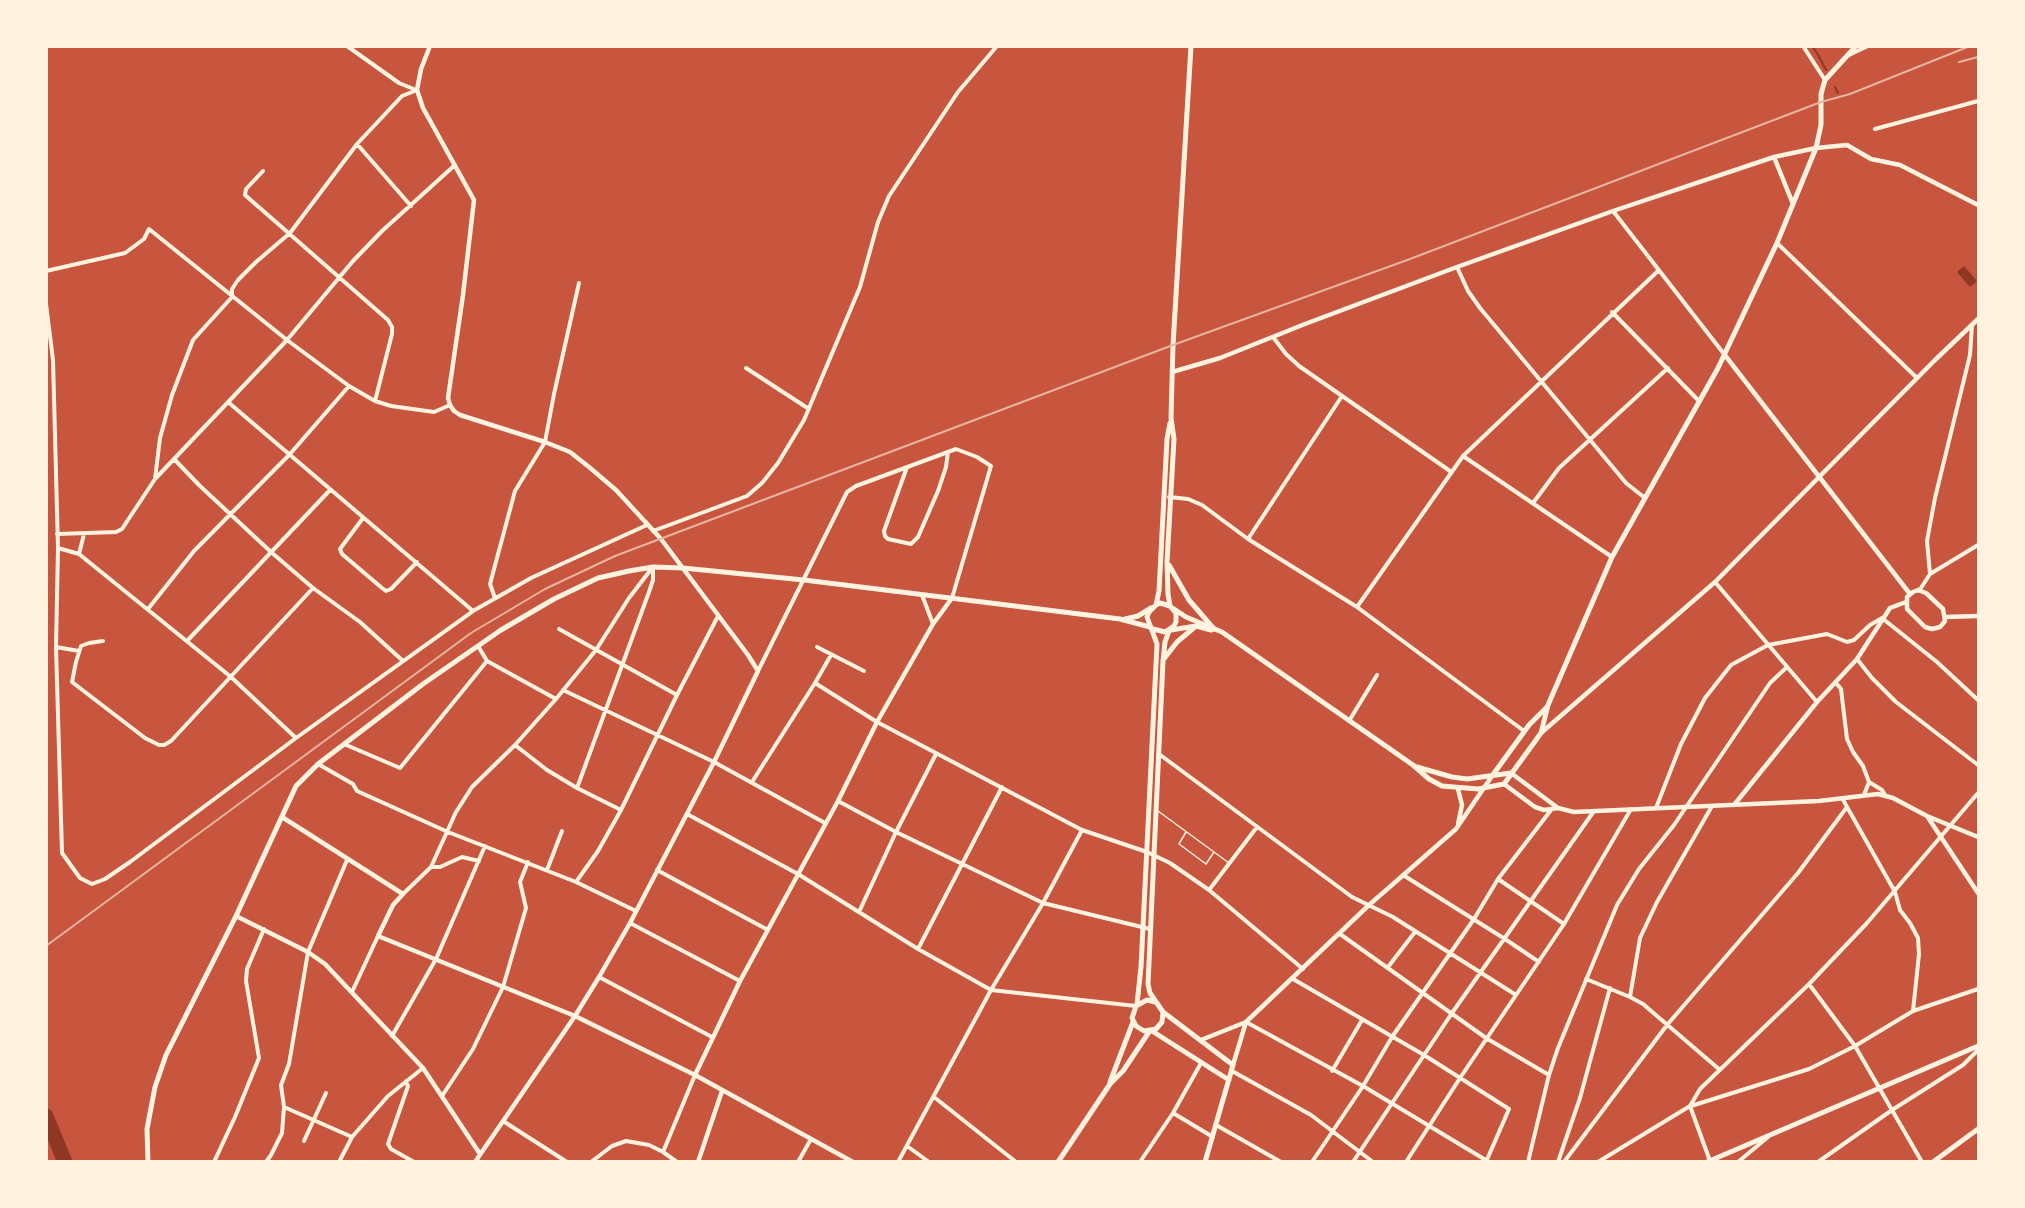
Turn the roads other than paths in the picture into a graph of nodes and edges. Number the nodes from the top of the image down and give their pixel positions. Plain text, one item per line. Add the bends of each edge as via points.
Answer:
1 (346, 46) edge
2 (430, 46) edge
3 (997, 46) edge
4 (1191, 46) edge
5 (1803, 46) edge
6 (1856, 46) edge
7 (1868, 46) edge
8 (1846, 57) junction
9 (1825, 80) junction
10 (417, 90) junction
11 (1978, 101) edge
12 (1875, 129) dead end
13 (357, 144) junction
14 (1816, 148) junction
15 (1774, 158) junction
16 (456, 164) junction
17 (263, 171) dead end
18 (1793, 204) junction
19 (1978, 205) edge
20 (411, 206) junction
21 (1613, 211) junction
22 (290, 233) junction
23 (1777, 243) junction
24 (1457, 267) junction
25 (46, 270) edge
26 (1659, 270) junction
27 (339, 278) junction
28 (579, 283) dead end
29 (232, 297) junction
30 (46, 304) edge
31 (1612, 312) junction
32 (1978, 319) edge
33 (1972, 325) junction
34 (1273, 336) junction
35 (287, 340) junction
36 (1724, 354) junction
37 (746, 368) dead end
38 (1668, 369) junction
39 (1172, 372) junction
40 (1917, 378) junction
41 (1540, 381) junction
42 (349, 386) junction
43 (1342, 396) junction
44 (1698, 400) junction
45 (375, 401) junction
46 (228, 402) junction
47 (450, 405) junction
48 (809, 409) junction
49 (1171, 418) junction
50 (1589, 439) junction
51 (545, 442) junction
52 (948, 452) junction
53 (290, 454) junction
54 (1462, 456) junction
55 (174, 459) junction
56 (907, 467) junction
57 (1450, 471) junction
58 (1819, 476) junction
59 (155, 479) junction
60 (330, 490) junction
61 (1164, 497) junction
62 (1172, 498) junction
63 (1645, 498) junction
64 (1533, 503) junction
65 (230, 514) junction
66 (363, 518) junction
67 (647, 525) junction
68 (653, 531) junction
69 (57, 534) junction
70 (84, 534) junction
71 (1248, 539) junction
72 (1978, 545) edge
73 (58, 548) junction
74 (271, 552) junction
75 (79, 554) junction
76 (1612, 558) junction
77 (417, 562) junction
78 (1167, 562) junction
79 (653, 567) junction
80 (683, 568) junction
81 (1930, 574) junction
82 (804, 580) junction
83 (1715, 582) junction
84 (313, 588) junction
85 (1919, 591) junction
86 (1910, 594) junction
87 (922, 595) junction
88 (495, 598) junction
89 (952, 598) junction
90 (1906, 602) junction
91 (1154, 606) junction
92 (1172, 607) junction
93 (1357, 607) junction
94 (148, 609) junction
95 (473, 611) junction
96 (718, 616) junction
97 (1978, 616) edge
98 (1945, 617) junction
99 (1882, 618) junction
100 (1120, 619) junction
101 (933, 624) junction
102 (1196, 626) junction
103 (1152, 628) junction
104 (1214, 628) junction
105 (559, 629) dead end
106 (1170, 630) junction
107 (1222, 632) junction
108 (103, 641) dead end
109 (187, 641) junction
110 (1768, 645) junction
111 (478, 646) junction
112 (56, 647) junction
113 (817, 647) dead end
114 (596, 650) junction
115 (79, 651) junction
116 (831, 655) junction
117 (1857, 659) junction
118 (403, 661) junction
119 (486, 661) junction
120 (1163, 661) junction
121 (622, 665) junction
122 (1787, 667) junction
123 (758, 670) junction
124 (864, 671) dead end
125 (1377, 675) dead end
126 (231, 677) junction
127 (815, 683) junction
128 (1836, 683) junction
129 (563, 690) junction
130 (677, 695) junction
131 (556, 699) junction
132 (1978, 700) edge
133 (1817, 702) junction
134 (1548, 705) junction
135 (607, 711) junction
136 (877, 722) junction
137 (1349, 722) junction
138 (1524, 731) junction
139 (1541, 733) junction
140 (657, 735) junction
141 (296, 738) junction
142 (344, 744) junction
143 (515, 745) junction
144 (1152, 749) junction
145 (936, 754) junction
146 (1158, 754) junction
147 (714, 762) junction
148 (318, 764) junction
149 (1413, 765) junction
150 (1978, 765) edge
151 (1511, 773) junction
152 (1492, 776) junction
153 (752, 782) junction
154 (1869, 782) junction
155 (1504, 784) junction
156 (1002, 786) junction
157 (577, 788) junction
158 (1484, 788) junction
159 (1458, 789) junction
160 (1978, 793) edge
161 (1864, 795) junction
162 (1885, 796) junction
163 (1842, 798) junction
164 (838, 801) junction
165 (1734, 805) junction
166 (1712, 806) junction
167 (1686, 807) junction
168 (1847, 807) junction
169 (1558, 808) junction
170 (1656, 808) junction
171 (1155, 809) junction
172 (1551, 809) junction
173 (1631, 809) junction
174 (621, 810) junction
175 (1594, 811) junction
176 (687, 814) junction
177 (1927, 816) junction
178 (282, 817) junction
179 (825, 823) junction
180 (1949, 826) junction
181 (1257, 827) junction
182 (1456, 829) junction
183 (1083, 830) junction
184 (562, 831) dead end
185 (1186, 831) junction
186 (448, 832) junction
187 (896, 832) junction
188 (1940, 836) junction
189 (1978, 837) edge
190 (485, 846) junction
191 (1147, 852) junction
192 (1214, 852) junction
193 (1153, 855) junction
194 (347, 860) junction
195 (479, 861) junction
196 (528, 862) junction
197 (1230, 863) junction
198 (963, 864) junction
199 (431, 867) junction
200 (547, 870) junction
201 (657, 870) junction
202 (798, 874) junction
203 (1403, 876) junction
204 (1498, 879) junction
205 (576, 882) junction
206 (1209, 890) junction
207 (1896, 892) junction
208 (1978, 893) edge
209 (403, 894) junction
210 (1530, 902) junction
211 (1043, 903) junction
212 (1369, 905) junction
213 (636, 911) junction
214 (859, 912) junction
215 (236, 916) junction
216 (1474, 919) junction
217 (630, 923) junction
218 (1564, 924) junction
219 (1146, 928) junction
220 (264, 929) junction
221 (768, 930) junction
222 (1415, 931) junction
223 (1340, 934) junction
224 (378, 936) junction
225 (1505, 939) junction
226 (918, 949) junction
227 (308, 952) junction
228 (1449, 954) junction
229 (436, 959) junction
230 (1539, 962) junction
231 (1389, 967) junction
232 (1303, 969) junction
233 (1482, 973) junction
234 (599, 977) junction
235 (1293, 979) junction
236 (1586, 979) junction
237 (740, 981) junction
238 (1809, 984) junction
239 (503, 987) junction
240 (1610, 988) junction
241 (1978, 988) edge
242 (991, 990) junction
243 (352, 993) junction
244 (1423, 993) junction
245 (1516, 995) junction
246 (1630, 997) junction
247 (1157, 1003) junction
248 (1136, 1005) junction
249 (1912, 1011) junction
250 (1163, 1012) junction
251 (1452, 1013) junction
252 (575, 1016) junction
253 (1362, 1019) junction
254 (1133, 1022) junction
255 (1246, 1022) junction
256 (1667, 1025) junction
257 (1150, 1031) junction
258 (392, 1036) junction
259 (712, 1037) junction
260 (1392, 1037) junction
261 (1486, 1038) junction
262 (1201, 1040) junction
263 (1855, 1046) junction
264 (1978, 1048) edge
265 (1424, 1055) junction
266 (1201, 1063) junction
267 (423, 1068) junction
268 (1233, 1068) junction
269 (1720, 1070) junction
270 (1332, 1071) junction
271 (694, 1075) junction
272 (1549, 1075) junction
273 (1460, 1078) junction
274 (1229, 1080) junction
275 (406, 1081) junction
276 (1110, 1084) junction
277 (1363, 1086) junction
278 (1879, 1088) junction
279 (722, 1091) junction
280 (326, 1093) dead end
281 (442, 1096) junction
282 (934, 1097) junction
283 (1391, 1103) junction
284 (1690, 1106) junction
285 (284, 1107) junction
286 (1892, 1110) junction
287 (1173, 1113) junction
288 (314, 1120) junction
289 (503, 1121) junction
290 (1216, 1125) junction
291 (1430, 1126) junction
292 (1978, 1129) edge
293 (1333, 1130) junction
294 (1772, 1134) junction
295 (352, 1137) junction
296 (1213, 1137) junction
297 (811, 1139) junction
298 (304, 1141) dead end
299 (907, 1146) junction
300 (1360, 1151) junction
301 (663, 1152) junction
302 (480, 1154) junction
303 (148, 1161) edge
304 (214, 1161) edge
305 (266, 1161) edge
306 (339, 1161) edge
307 (414, 1161) edge
308 (475, 1161) edge
309 (567, 1161) edge
310 (591, 1161) edge
311 (675, 1161) edge
312 (698, 1161) edge
313 (798, 1161) edge
314 (853, 1161) edge
315 (898, 1161) edge
316 (929, 1161) edge
317 (1016, 1161) edge
318 (1058, 1161) edge
319 (1140, 1161) edge
320 (1205, 1161) edge
321 (1281, 1161) edge
322 (1312, 1161) edge
323 (1353, 1161) edge
324 (1373, 1161) edge
325 (1406, 1161) edge
326 (1487, 1161) edge
327 (1528, 1161) edge
328 (1558, 1161) edge
329 (1564, 1161) edge
330 (1598, 1161) edge
331 (1709, 1161) edge
332 (1738, 1161) edge
333 (1818, 1161) edge
334 (1922, 1161) edge
335 (1934, 1161) edge

1 - 10 street via 399,83
2 - 10 street
3 - 48 street via 958,92 889,196 860,287
4 - 39 main road
5 - 9 street
6 - 8 main road
7 - 8 street
8 - 9 main road
9 - 14 main road
10 - 13 street via 402,96
10 - 16 street via 423,108
11 - 12 street
13 - 20 street
13 - 22 street
14 - 15 street
14 - 18 main road
14 - 19 street via 1847,145 1871,159 1900,165
15 - 18 street
15 - 21 street
16 - 20 street
16 - 47 street via 474,200
17 - 22 street via 245,195
18 - 23 main road
20 - 27 street
21 - 24 street
21 - 26 street
22 - 27 street
22 - 29 street via 238,280
23 - 36 main road
23 - 40 street
24 - 34 street
24 - 41 street via 1480,308
25 - 29 street via 125,253 144,239 149,229
26 - 31 street
26 - 36 street
27 - 35 street
27 - 45 street via 392,327
28 - 51 street
29 - 35 street
29 - 59 street via 193,340 160,438
30 - 69 street via 53,346
31 - 38 street
31 - 41 street
32 - 33 street
33 - 40 street
33 - 81 street via 1970,355 1927,541
34 - 39 street via 1213,361
34 - 43 street via 1292,360
35 - 42 street
35 - 46 street
36 - 44 main road
36 - 58 street
37 - 48 street
38 - 44 street
38 - 50 street
39 - 49 main road
40 - 58 street
41 - 50 street
41 - 54 street
42 - 45 street
42 - 53 street
43 - 57 street
43 - 71 street
44 - 63 main road
45 - 47 street via 434,412
46 - 53 street
46 - 55 street
47 - 51 street via 460,415
48 - 68 street via 778,463 747,496
49 - 61 main road
49 - 62 main road
50 - 63 street via 1626,483
50 - 64 street via 1559,468
51 - 67 street via 570,452 590,467
51 - 88 street via 516,491 490,584
52 - 56 street
52 - 56 street via 938,491 918,537 911,544 888,539 884,531
52 - 89 street via 958,450 991,466
53 - 60 street
53 - 65 street
54 - 57 street
54 - 64 street
55 - 59 street
55 - 65 street
56 - 82 street via 847,492
57 - 93 street
58 - 83 street
58 - 86 street
59 - 70 street via 122,529
60 - 66 street
60 - 74 street
61 - 62 street
61 - 91 main road via 1159,591
62 - 71 street via 1202,505
62 - 78 main road
63 - 76 main road
64 - 76 street
65 - 74 street
65 - 94 street via 194,551
66 - 77 street
66 - 77 street via 340,549 382,588 391,589
67 - 68 street
67 - 88 street
68 - 80 street
69 - 70 street
69 - 73 street
70 - 75 street
71 - 93 street
72 - 81 street
73 - 75 street
73 - 112 street
74 - 84 street
74 - 109 street
75 - 94 street
76 - 134 main road
77 - 95 street
78 - 92 main road
78 - 104 main road via 1189,600
79 - 80 main road
79 - 111 main road via 598,578 580,586
79 - 114 street
79 - 121 street via 649,592
80 - 82 main road
80 - 96 street
81 - 85 street
82 - 87 main road
82 - 123 street
83 - 110 street
83 - 139 street
84 - 118 street via 360,622
84 - 126 street
85 - 86 street
85 - 98 street via 1943,609
86 - 90 street
87 - 89 main road
87 - 101 street
88 - 95 street
89 - 100 main road
89 - 101 street
90 - 98 street via 1911,613 1928,628 1940,627
90 - 99 street via 1890,608
91 - 92 main road via 1160,603
91 - 100 main road via 1138,616
91 - 103 main road via 1148,617
92 - 104 main road
92 - 106 main road via 1176,622
93 - 138 street
94 - 109 street
95 - 118 street
96 - 123 street
96 - 130 street
97 - 98 street
99 - 110 street via 1847,642 1827,634
99 - 117 street
99 - 132 street
100 - 103 main road
101 - 136 street
102 - 106 main road
102 - 107 main road
102 - 120 main road
103 - 106 main road via 1161,633
103 - 144 main road via 1157,644
104 - 107 main road
105 - 114 street
106 - 120 main road
107 - 137 main road
108 - 115 street via 83,644
109 - 126 street
110 - 122 street
110 - 170 street via 1731,665 1705,698 1681,744
111 - 119 street
111 - 142 main road
112 - 115 street
112 - 141 street via 62,853 80,878 92,884 105,879
113 - 116 street
114 - 121 street
114 - 129 street
115 - 126 street via 72,682 159,745 171,741
116 - 124 street
116 - 127 street
117 - 128 street
117 - 150 street via 1896,702
118 - 141 street
119 - 131 street
119 - 142 street via 400,768
120 - 146 main road
121 - 130 street
121 - 135 street
122 - 133 street
122 - 167 street via 1770,682
123 - 147 street
125 - 137 street
126 - 141 street
127 - 136 street
127 - 153 street
128 - 133 street
128 - 154 street via 1841,689 1847,739
129 - 131 street
129 - 135 street
130 - 140 street
131 - 143 street
133 - 165 street
134 - 138 main road
134 - 139 main road
135 - 140 street
135 - 157 street
136 - 145 street
136 - 164 street
137 - 149 main road
138 - 152 main road
139 - 151 main road
140 - 147 street
140 - 174 street
142 - 148 main road
143 - 157 street
143 - 186 street via 472,787
144 - 146 lane
144 - 191 main road
145 - 156 street
145 - 187 street
146 - 171 main road
146 - 181 street
147 - 153 street
147 - 176 street
148 - 178 main road via 296,786
148 - 186 street via 357,791
149 - 152 main road via 1452,777
149 - 159 main road via 1442,786
151 - 152 main road
151 - 155 main road
151 - 169 street
152 - 158 street
153 - 179 street
154 - 161 street
154 - 162 street
155 - 158 main road
155 - 172 street via 1535,807
156 - 183 street
156 - 198 street
157 - 174 street
158 - 159 main road
158 - 182 street
159 - 182 street via 1461,813
160 - 180 street
161 - 162 street
161 - 163 street
162 - 177 street
163 - 165 street
163 - 168 street
164 - 179 street
164 - 187 street
165 - 166 street
166 - 167 street
166 - 246 street via 1640,938
167 - 170 street
167 - 236 street via 1617,905
168 - 207 street
168 - 256 street via 1798,873
169 - 172 street
169 - 175 street
170 - 173 street
171 - 185 lane
171 - 193 main road
172 - 204 street
173 - 175 street
173 - 218 street
174 - 205 street
175 - 210 street
176 - 201 street
176 - 202 street
177 - 180 street
177 - 188 street
178 - 194 street
178 - 215 main road
179 - 202 street
180 - 188 street
180 - 189 street
181 - 197 street
181 - 212 street via 1352,897
182 - 203 street
183 - 191 street
183 - 211 street
184 - 200 street
185 - 192 lane
185 - 192 lane via 1179,844 1206,864
186 - 190 street
186 - 199 street
187 - 198 street
187 - 214 street
188 - 207 street
188 - 208 street
190 - 195 street
190 - 196 street
191 - 193 street
191 - 219 main road
192 - 197 lane
193 - 206 street
193 - 219 main road
194 - 209 street
194 - 227 street
195 - 199 street via 462,857
195 - 229 street
196 - 200 street
196 - 239 street via 520,882 526,908
197 - 206 street
198 - 211 street
198 - 226 street
199 - 209 street
200 - 205 street
201 - 213 street
201 - 221 street
202 - 214 street
202 - 221 street
203 - 212 street
203 - 216 street
204 - 210 street
204 - 216 street
205 - 213 street
206 - 232 street
207 - 238 street
207 - 249 street via 1900,910 1918,938
209 - 224 street
210 - 218 street
210 - 225 street
211 - 219 street
211 - 242 street
212 - 222 street
212 - 223 street
213 - 217 street
214 - 226 street
215 - 220 street
215 - 303 main road via 166,1055 147,1129
216 - 225 street
216 - 228 street
217 - 234 street
217 - 237 street
218 - 230 street
219 - 247 main road via 1148,984
219 - 248 main road
220 - 227 street
220 - 304 street via 246,981 259,1058
221 - 237 street
222 - 228 street
222 - 231 street
223 - 231 street
223 - 232 street
224 - 229 street
224 - 243 street
225 - 230 street
225 - 233 street
226 - 242 street
227 - 243 street
227 - 285 street via 289,1064 281,1085
228 - 233 street
228 - 244 street
229 - 239 street
229 - 258 street
230 - 245 street
231 - 244 street
232 - 235 street
233 - 245 street
233 - 251 street
234 - 252 street
234 - 259 street
235 - 253 street
235 - 255 street
236 - 240 street
236 - 272 street
237 - 259 street
238 - 263 street
238 - 269 street
239 - 252 street
239 - 281 street via 473,1049
240 - 246 street
240 - 328 street
241 - 249 street
242 - 248 street
242 - 282 street
243 - 258 street
244 - 251 street
244 - 260 street
245 - 261 street
246 - 256 street
247 - 248 main road via 1147,1000
247 - 250 main road
248 - 254 main road
249 - 263 street
250 - 257 main road via 1160,1026
250 - 262 main road
251 - 261 street
251 - 265 street
252 - 271 street
252 - 289 street
253 - 260 street
253 - 270 street
254 - 257 main road via 1139,1029
254 - 276 main road
255 - 262 street
255 - 268 street
255 - 270 street
256 - 269 street
256 - 329 street
257 - 266 main road
257 - 276 main road via 1124,1071
258 - 267 street
259 - 271 street
260 - 265 street
260 - 277 street
261 - 272 street
261 - 273 street
262 - 268 main road
263 - 278 street
263 - 284 street via 1809,1069
264 - 278 main road
264 - 286 street via 1963,1065
265 - 273 street
265 - 283 street
266 - 274 main road
266 - 287 street
267 - 275 street
267 - 281 street
268 - 274 main road
268 - 293 street
269 - 284 street via 1700,1089
270 - 277 street
271 - 279 street
271 - 301 street
272 - 327 street
273 - 291 street
273 - 326 street via 1509,1109
274 - 290 main road
275 - 295 street via 388,1095
275 - 307 street via 408,1086 388,1144
276 - 318 main road
277 - 283 street
277 - 293 street
278 - 286 street
278 - 294 main road
279 - 297 street
279 - 312 street
280 - 288 street
281 - 302 street
282 - 299 street
282 - 317 street
283 - 291 street
283 - 300 street
284 - 330 street
284 - 331 street
285 - 288 street
285 - 305 street via 282,1133
286 - 333 street
286 - 334 street
287 - 296 street
287 - 319 street
288 - 295 street
288 - 298 street
289 - 302 street
289 - 309 street
290 - 296 main road
290 - 321 street
291 - 325 street
291 - 326 street
292 - 335 main road
293 - 300 street
293 - 322 street
294 - 331 main road
294 - 332 street
295 - 306 street
296 - 320 main road
297 - 313 street
297 - 314 street
299 - 315 street
299 - 316 street
300 - 323 street
300 - 324 street
301 - 310 street via 649,1144 626,1142 612,1146
301 - 311 street
302 - 308 street

